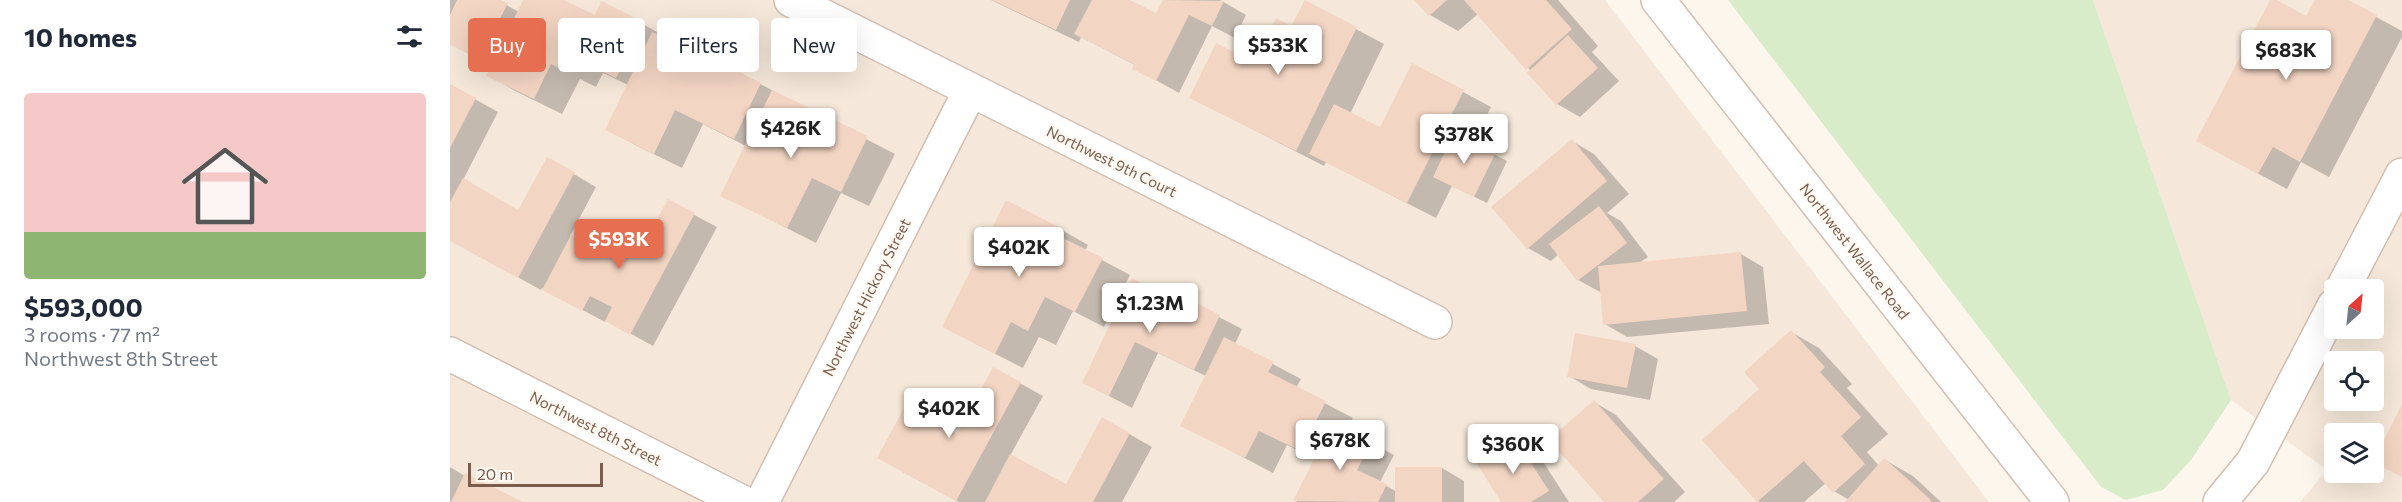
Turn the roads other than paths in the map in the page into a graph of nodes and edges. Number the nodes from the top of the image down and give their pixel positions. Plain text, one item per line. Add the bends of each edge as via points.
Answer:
1 (790, 0) edge
2 (1658, 0) edge
3 (970, 91) junction
4 (2402, 175) edge
5 (2348, 279) edge
6 (1434, 322) dead end
7 (2324, 325) edge
8 (450, 354) edge
9 (742, 502) edge
10 (762, 502) edge
11 (2052, 502) edge
12 (2220, 502) edge

1 - 3 street, Northwest 9th Court
2 - 11 street, Northwest Wallace Road
3 - 6 street, Northwest 9th Court
3 - 10 street, Northwest Hickory Street
4 - 5 street
7 - 12 street via 2253,462
8 - 9 street, Northwest 8th Street

